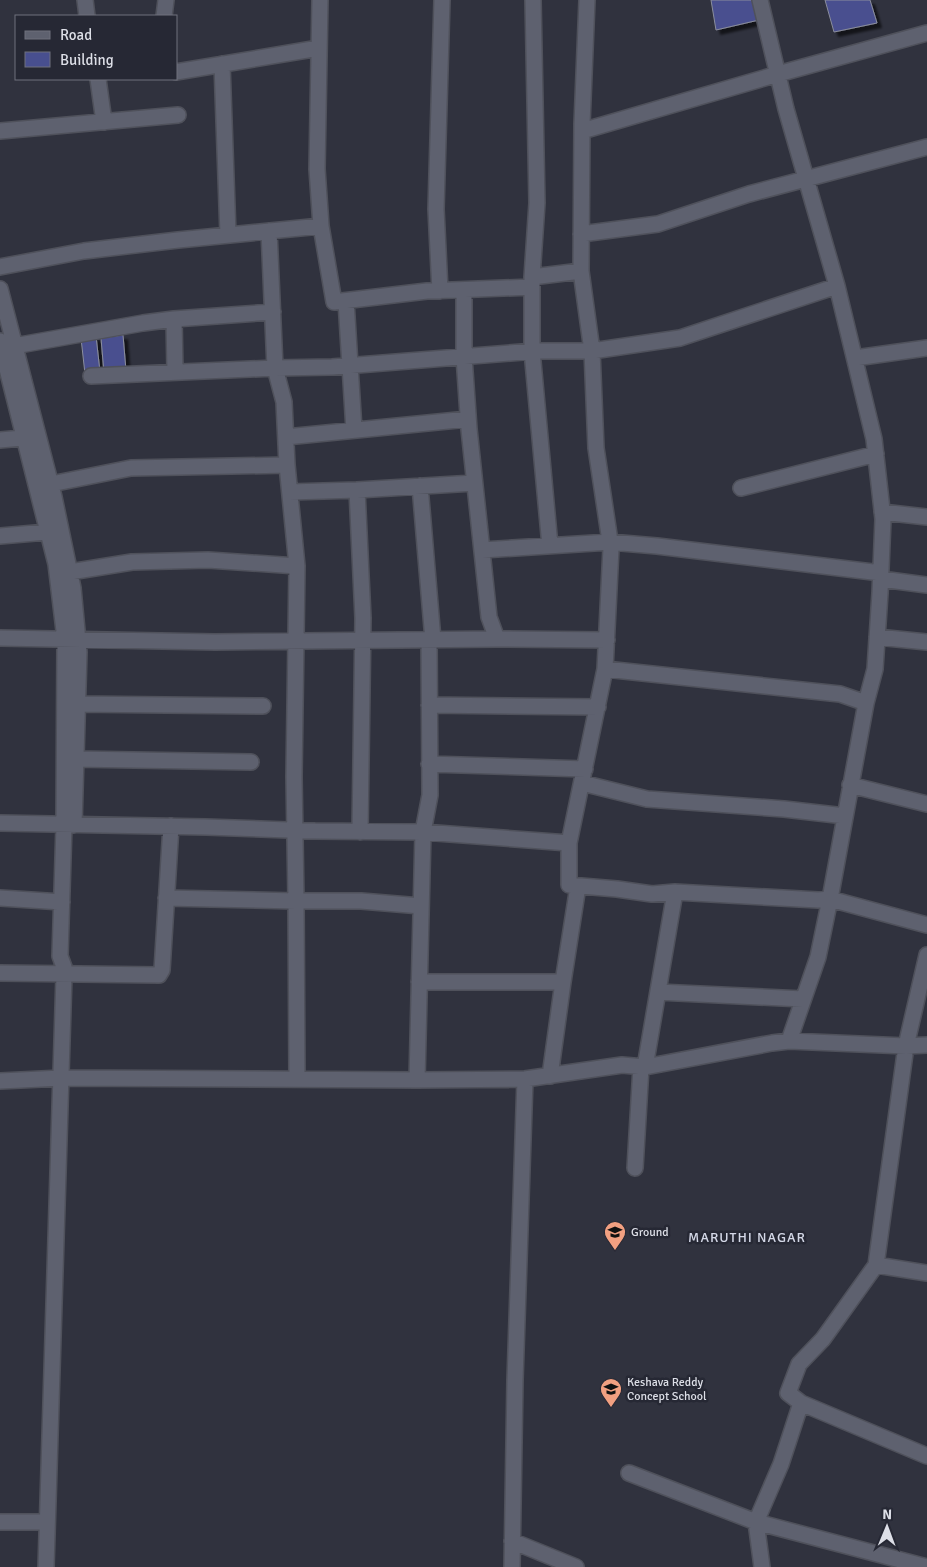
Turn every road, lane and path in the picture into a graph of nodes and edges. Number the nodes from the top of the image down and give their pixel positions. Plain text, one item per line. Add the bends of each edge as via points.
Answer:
1 (84, 0) edge
2 (166, 0) edge
3 (320, 0) edge
4 (442, 0) edge
5 (533, 0) edge
6 (587, 0) edge
7 (760, 0) edge
8 (88, 15) edge
9 (164, 15) edge
10 (927, 34) edge
11 (319, 48) junction
12 (222, 64) junction
13 (178, 72) edge
14 (778, 74) junction
15 (98, 80) edge
16 (178, 115) dead end
17 (104, 122) junction
18 (0, 131) edge
19 (582, 131) junction
20 (927, 147) edge
21 (806, 179) junction
22 (321, 226) junction
23 (269, 231) junction
24 (582, 234) junction
25 (228, 235) junction
26 (0, 267) edge
27 (581, 271) junction
28 (532, 282) junction
29 (837, 286) junction
30 (0, 289) edge
31 (464, 290) junction
32 (440, 291) junction
33 (346, 301) junction
34 (273, 312) junction
35 (174, 319) junction
36 (7, 344) edge
37 (927, 348) edge
38 (532, 351) junction
39 (592, 351) junction
40 (464, 357) junction
41 (855, 358) junction
42 (351, 366) junction
43 (276, 368) junction
44 (175, 372) junction
45 (91, 376) dead end
46 (468, 419) junction
47 (354, 430) junction
48 (32, 437) junction
49 (286, 437) junction
50 (0, 440) edge
51 (876, 454) junction
52 (287, 465) junction
53 (474, 483) junction
54 (51, 484) junction
55 (420, 486) junction
56 (741, 488) dead end
57 (357, 490) junction
58 (290, 492) junction
59 (882, 512) junction
60 (927, 517) edge
61 (47, 532) junction
62 (0, 536) edge
63 (610, 542) junction
64 (550, 546) junction
65 (482, 550) junction
66 (297, 566) junction
67 (70, 572) junction
68 (881, 576) junction
69 (927, 584) edge
70 (877, 637) junction
71 (0, 638) edge
72 (72, 639) junction
73 (497, 639) junction
74 (296, 640) junction
75 (362, 640) junction
76 (431, 640) junction
77 (607, 640) junction
78 (927, 642) edge
79 (605, 670) junction
80 (866, 703) junction
81 (77, 704) junction
82 (263, 706) dead end
83 (429, 706) junction
84 (598, 707) junction
85 (76, 759) junction
86 (252, 762) dead end
87 (429, 764) junction
88 (583, 776) junction
89 (850, 785) junction
90 (927, 804) edge
91 (845, 816) junction
92 (0, 823) edge
93 (69, 824) junction
94 (171, 826) junction
95 (295, 831) junction
96 (360, 832) junction
97 (423, 832) junction
98 (569, 843) junction
99 (578, 886) junction
100 (674, 892) junction
101 (0, 898) edge
102 (166, 898) junction
103 (830, 899) junction
104 (62, 902) junction
105 (296, 902) junction
106 (421, 906) junction
107 (927, 924) edge
108 (927, 955) edge
109 (64, 971) junction
110 (0, 973) edge
111 (419, 982) junction
112 (562, 982) junction
113 (658, 992) junction
114 (803, 999) junction
115 (789, 1041) junction
116 (927, 1045) edge
117 (906, 1046) junction
118 (643, 1067) junction
119 (550, 1076) junction
120 (62, 1078) junction
121 (525, 1079) junction
122 (297, 1080) junction
123 (417, 1080) junction
124 (0, 1081) edge
125 (635, 1168) dead end
126 (876, 1265) junction
127 (927, 1273) edge
128 (801, 1403) junction
129 (927, 1456) edge
130 (630, 1473) dead end
131 (0, 1522) edge
132 (46, 1522) junction
133 (756, 1522) junction
134 (512, 1540) junction
135 (910, 1565) edge
136 (46, 1567) edge
137 (512, 1567) edge
138 (576, 1567) edge
139 (762, 1567) edge
140 (927, 1567) edge

1 - 8 street
2 - 9 street
3 - 11 street
4 - 32 street via 436,208
5 - 28 street via 536,203
6 - 19 street
7 - 14 street
10 - 14 street
11 - 12 street
11 - 22 street via 317,169
12 - 13 street
12 - 25 street
14 - 19 street
14 - 21 street
15 - 17 street
16 - 17 street
17 - 18 street
19 - 24 street
20 - 21 street
21 - 24 street via 658,224
21 - 29 street
22 - 23 street
22 - 33 street via 334,302
23 - 25 street
23 - 34 street
24 - 27 street
25 - 26 street via 84,251
27 - 28 street
27 - 39 street
28 - 31 street
28 - 38 street
29 - 39 street via 680,338
29 - 41 street
30 - 36 street
31 - 32 street
31 - 40 street
32 - 33 street
33 - 42 street
34 - 35 street
34 - 43 street
35 - 36 street
35 - 44 street
36 - 48 street
37 - 41 street
38 - 39 street
38 - 40 street
38 - 64 street
39 - 63 street via 596,448
40 - 42 street
40 - 46 street
41 - 51 street
42 - 43 street
42 - 47 street
43 - 44 street
43 - 49 street via 284,402
44 - 45 street
46 - 47 street
46 - 53 street
47 - 49 street
48 - 50 street
48 - 54 street
48 - 61 street
49 - 52 street
51 - 56 street
51 - 59 street
52 - 54 street via 131,468
52 - 58 street
53 - 55 street
53 - 65 street
54 - 67 street
55 - 57 street
55 - 76 street
57 - 58 street
57 - 75 street
58 - 66 street
59 - 60 street
59 - 68 street
61 - 62 street
61 - 72 street
63 - 64 street
63 - 68 street
63 - 77 street
64 - 65 street
65 - 73 street via 489,617
66 - 67 street via 208,560 132,562
66 - 74 street
67 - 72 street
68 - 69 street
68 - 70 street
70 - 78 street
70 - 80 street via 875,669
71 - 72 street
72 - 74 street
72 - 81 street
72 - 93 street
73 - 76 street
73 - 77 street
74 - 75 street
74 - 95 street
75 - 76 street
75 - 96 street
76 - 83 street
77 - 79 street
79 - 80 street via 840,694
79 - 84 street
80 - 89 street
81 - 82 street
81 - 85 street
83 - 84 street
83 - 87 street
84 - 88 street
85 - 86 street
85 - 93 street
87 - 88 street
87 - 97 street via 430,795
88 - 91 street via 647,799
88 - 98 street
89 - 90 street
89 - 91 street
91 - 103 street
92 - 93 street
93 - 94 street
93 - 104 street
93 - 109 street via 70,955
94 - 95 street
94 - 102 street
95 - 96 street
95 - 105 street
96 - 97 street
97 - 98 street
97 - 106 street
98 - 99 street via 568,885
99 - 100 street via 652,894
99 - 112 street
100 - 103 street
100 - 113 street
101 - 104 street
102 - 105 street
102 - 109 street via 162,970 158,974
103 - 107 street
103 - 114 street via 818,957
104 - 109 street via 60,956
105 - 106 street via 360,901
105 - 122 street
106 - 111 street
108 - 117 street
109 - 110 street
109 - 120 street
111 - 112 street
111 - 123 street
112 - 119 street
113 - 114 street
113 - 118 street
114 - 115 street
115 - 117 street
115 - 118 street
116 - 117 street
117 - 126 street
118 - 119 street via 622,1065
118 - 125 street
119 - 121 street
120 - 122 street
120 - 124 street
120 - 132 street
121 - 123 street
121 - 134 street
122 - 123 street
126 - 127 street
126 - 128 street via 823,1339 799,1364 788,1393
128 - 129 street
128 - 133 street via 781,1464
130 - 133 street
131 - 132 street
132 - 136 street
133 - 135 street
133 - 139 street
134 - 137 street
134 - 138 street
135 - 140 street

